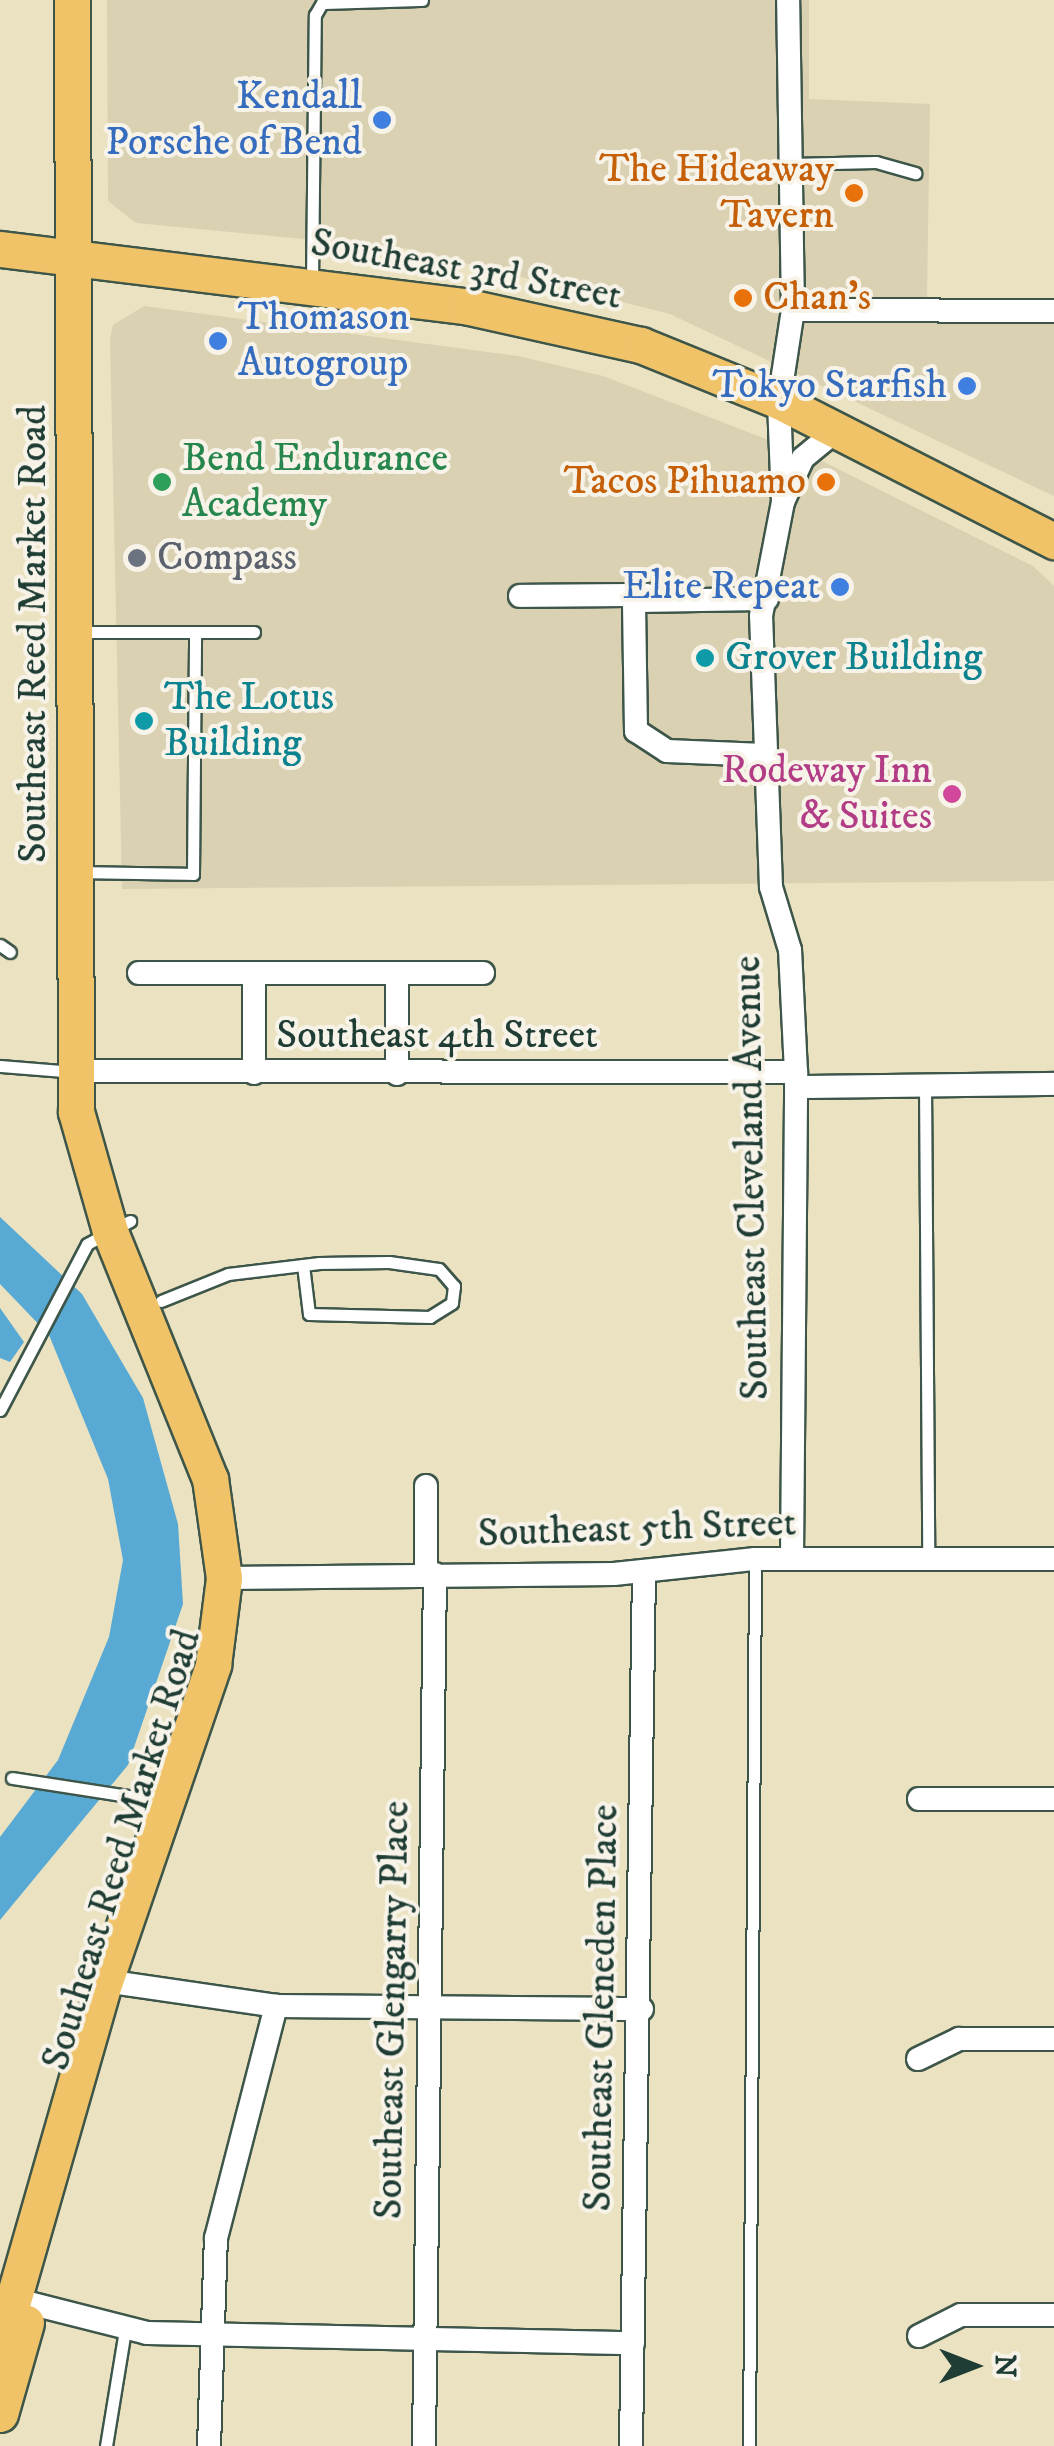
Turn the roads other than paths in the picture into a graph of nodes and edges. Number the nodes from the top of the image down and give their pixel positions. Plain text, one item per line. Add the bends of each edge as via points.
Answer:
1 (72, 0) edge
2 (422, 0) edge
3 (788, 0) edge
4 (372, 1) edge
5 (791, 164) junction
6 (915, 173) dead end
7 (0, 248) edge
8 (73, 256) junction
9 (312, 284) junction
10 (793, 310) junction
11 (1054, 311) edge
12 (779, 401) junction
13 (837, 430) junction
14 (783, 502) junction
15 (1054, 540) edge
16 (648, 595) junction
17 (520, 596) dead end
18 (767, 599) junction
19 (76, 632) junction
20 (195, 632) junction
21 (254, 632) dead end
22 (764, 755) junction
23 (78, 872) junction
24 (140, 973) dead end
25 (483, 973) dead end
26 (254, 974) junction
27 (397, 975) junction
28 (0, 1066) edge
29 (254, 1073) junction
30 (397, 1074) junction
31 (79, 1080) junction
32 (796, 1080) junction
33 (925, 1084) junction
34 (1054, 1084) edge
35 (120, 1226) junction
36 (303, 1265) junction
37 (161, 1301) junction
38 (0, 1410) edge
39 (426, 1486) dead end
40 (755, 1558) junction
41 (792, 1558) junction
42 (928, 1559) junction
43 (1054, 1560) edge
44 (644, 1572) junction
45 (431, 1574) junction
46 (233, 1578) junction
47 (12, 1778) dead end
48 (919, 1799) dead end
49 (1054, 1799) edge
50 (172, 1804) junction
51 (113, 1983) junction
52 (432, 2005) junction
53 (276, 2006) junction
54 (642, 2009) junction
55 (1054, 2039) edge
56 (918, 2058) dead end
57 (22, 2302) junction
58 (1054, 2315) edge
59 (125, 2330) junction
60 (211, 2334) junction
61 (919, 2336) dead end
62 (427, 2338) junction
63 (633, 2343) junction
64 (0, 2346) edge
65 (0, 2414) edge
66 (106, 2446) edge
67 (209, 2446) edge
68 (424, 2446) edge
69 (631, 2446) edge
70 (749, 2446) edge

1 - 8 main road, Southeast Reed Market Road
2 - 4 lane
3 - 5 street, Southeast Cleveland Avenue
4 - 9 lane via 322,3 314,15
5 - 6 lane via 876,162
5 - 10 street, Southeast Cleveland Avenue
7 - 8 main road, Southeast 3rd Street
8 - 9 main road, Southeast 3rd Street
8 - 19 main road, Southeast Reed Market Road
9 - 12 main road, Southeast 3rd Street via 554,322 641,345
10 - 11 street
10 - 12 street, Southeast Cleveland Avenue
12 - 13 main road, Southeast 3rd Street
12 - 14 street, Southeast Cleveland Avenue
13 - 14 street, Southeast Cleveland Avenue via 803,458
13 - 15 main road, Southeast 3rd Street
14 - 18 street, Southeast Cleveland Avenue
16 - 17 street
16 - 18 street
16 - 22 street via 634,601 636,731 667,751
18 - 22 street, Southeast Cleveland Avenue
19 - 20 lane
19 - 23 main road, Southeast Reed Market Road
20 - 21 lane
20 - 23 lane via 193,874
22 - 32 street, Southeast Cleveland Avenue
23 - 31 main road, Southeast Reed Market Road
24 - 26 street
25 - 27 street
26 - 27 street
26 - 29 street
27 - 30 street
28 - 31 lane
29 - 30 street, Southeast 4th Street
29 - 31 street, Southeast 4th Street
30 - 32 street, Southeast 4th Street
31 - 35 main road, Southeast Reed Market Road via 76,1112
32 - 33 street, Southeast 4th Street
32 - 41 street, Southeast Cleveland Avenue
33 - 34 street, Southeast 4th Street
33 - 42 lane
35 - 37 main road, Southeast Reed Market Road
35 - 38 lane via 87,1244
35 - 46 main road, Southeast Reed Market Road via 210,1479
36 - 36 lane via 439,1269 454,1286 452,1303 430,1317 309,1314
36 - 37 lane via 228,1274
37 - 46 main road, Southeast Reed Market Road via 234,1497
39 - 45 street, Southeast Glengarry Place
40 - 41 street, Southeast 5th Street
40 - 44 street, Southeast 5th Street
40 - 70 lane
41 - 42 street, Southeast 5th Street
42 - 43 street, Southeast 5th Street
44 - 45 street, Southeast 5th Street
44 - 54 street, Southeast Gleneden Place
45 - 46 street, Southeast 5th Street
45 - 52 street, Southeast Glengarry Place
46 - 50 main road, Southeast Reed Market Road
47 - 50 lane
48 - 49 street
50 - 51 main road, Southeast Reed Market Road
51 - 53 street
51 - 57 main road, Southeast Reed Market Road
52 - 53 street
52 - 54 street
52 - 62 street, Southeast Glengarry Place
53 - 60 street via 216,2238
54 - 63 street, Southeast Gleneden Place
55 - 56 street via 959,2040
57 - 59 street
57 - 64 main road, Southeast Reed Market Road
57 - 65 main road, Southeast Reed Market Road
58 - 61 street via 961,2315
59 - 60 street
59 - 66 lane
60 - 62 street
60 - 67 street
62 - 63 street
62 - 68 street, Southeast Glengarry Place
63 - 69 street, Southeast Gleneden Place

